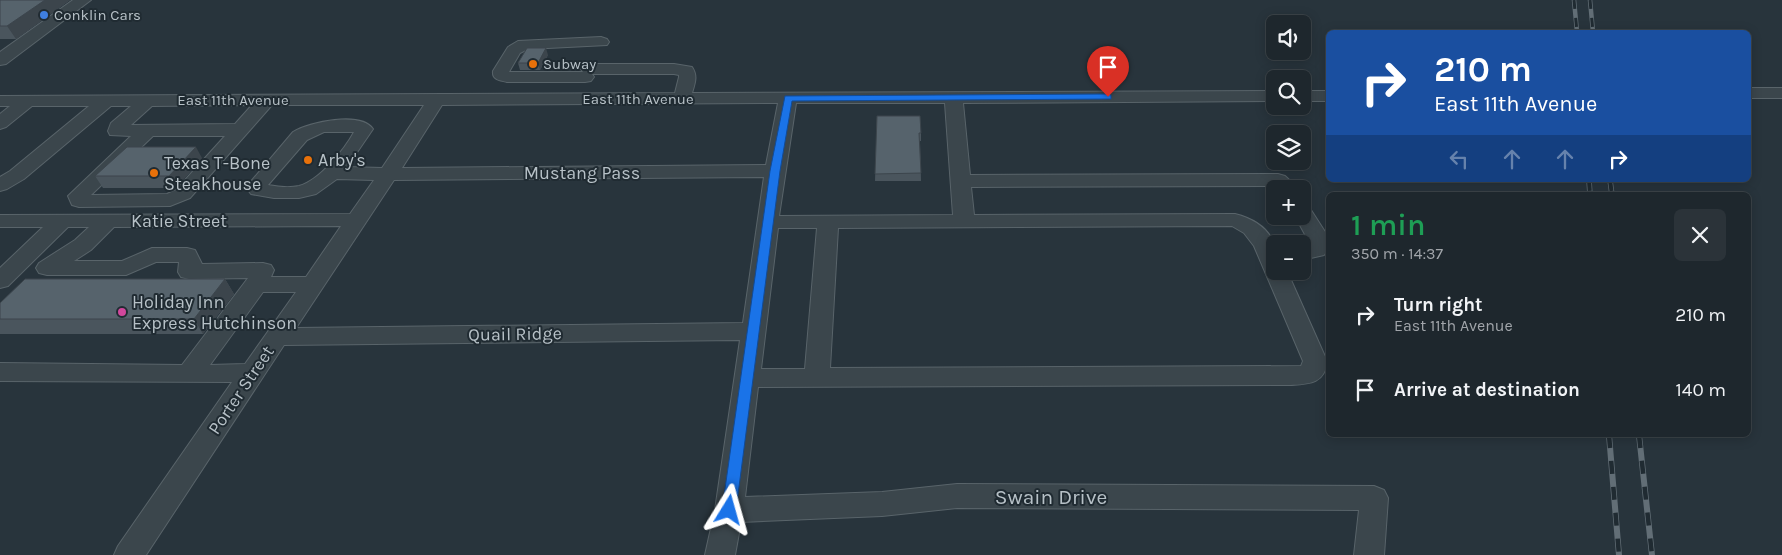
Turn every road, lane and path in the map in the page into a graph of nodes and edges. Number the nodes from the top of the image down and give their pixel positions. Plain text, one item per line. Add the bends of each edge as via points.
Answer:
1 (83, 0) edge
2 (573, 42) junction
3 (8, 48) edge
4 (0, 60) edge
5 (587, 73) junction
6 (554, 77) junction
7 (1751, 93) edge
8 (1782, 93) edge
9 (1266, 96) edge
10 (1311, 96) edge
11 (1326, 96) edge
12 (788, 98) junction
13 (954, 98) junction
14 (575, 99) junction
15 (682, 99) junction
16 (107, 100) junction
17 (148, 100) junction
18 (267, 100) junction
19 (348, 100) junction
20 (436, 100) junction
21 (0, 101) edge
22 (28, 101) junction
23 (0, 122) edge
24 (328, 126) junction
25 (240, 130) junction
26 (148, 131) junction
27 (775, 171) junction
28 (388, 174) junction
29 (326, 180) junction
30 (1266, 180) edge
31 (960, 181) junction
32 (0, 185) edge
33 (258, 190) junction
34 (232, 220) junction
35 (298, 220) junction
36 (358, 220) junction
37 (964, 220) junction
38 (0, 221) edge
39 (62, 221) junction
40 (108, 221) junction
41 (828, 221) junction
42 (768, 222) junction
43 (1310, 225) edge
44 (1266, 250) edge
45 (1311, 251) edge
46 (1281, 280) edge
47 (0, 281) edge
48 (257, 284) junction
49 (313, 285) junction
50 (752, 331) junction
51 (278, 337) junction
52 (0, 372) edge
53 (189, 374) junction
54 (253, 374) junction
55 (816, 377) junction
56 (746, 378) junction
57 (729, 510) junction
58 (129, 555) edge
59 (720, 555) edge
60 (1369, 555) edge

1 - 3 street
2 - 5 street via 604,34
2 - 6 street
2 - 6 street via 518,46 501,71 501,75 507,77
3 - 4 street
5 - 6 street
5 - 14 street
5 - 15 street via 686,71 688,77
7 - 8 street
9 - 13 street, East 11th Avenue
10 - 11 street
12 - 13 street, East 11th Avenue
12 - 15 street, East 11th Avenue
12 - 27 street
13 - 31 street
14 - 15 street, East 11th Avenue
14 - 20 street, East 11th Avenue
16 - 17 street, East 11th Avenue
16 - 22 street, East 11th Avenue
16 - 32 street
17 - 18 street, East 11th Avenue
17 - 26 street via 117,131
18 - 19 street, East 11th Avenue
18 - 25 street
19 - 20 street, East 11th Avenue
19 - 24 street
20 - 28 street, Porter Street
21 - 22 street, East 11th Avenue
22 - 23 street
24 - 29 street via 364,129
24 - 33 street via 309,130 300,136 258,185
25 - 26 street
25 - 26 street via 184,194 170,200 79,201 78,196
27 - 28 street, Mustang Pass
27 - 42 street
28 - 29 street, Mustang Pass
28 - 36 street, Porter Street
29 - 33 street, Mustang Pass via 312,189 294,192
29 - 35 street
30 - 31 street
31 - 37 street
33 - 34 street
34 - 35 street, Katie Street
34 - 40 street, Katie Street
35 - 36 street, Katie Street
36 - 49 street, Porter Street
37 - 41 street
37 - 44 street via 1235,220 1255,230
38 - 39 street, Katie Street
39 - 40 street, Katie Street
39 - 47 street
40 - 48 street via 84,245 40,275 126,268 152,255 187,255 191,264 189,272 263,270
41 - 42 street
41 - 55 street
42 - 50 street
43 - 45 street via 1319,240 1316,250
46 - 55 street via 1315,361 1314,370 1306,374
48 - 49 street
48 - 53 street
49 - 51 street, Porter Street
50 - 51 street, Quail Ridge
50 - 56 street
51 - 54 street, Porter Street
52 - 53 street
53 - 54 street
54 - 58 street, Porter Street
55 - 56 street
56 - 57 street
57 - 59 street
57 - 60 street, Swain Drive via 882,504 957,496 1374,498

